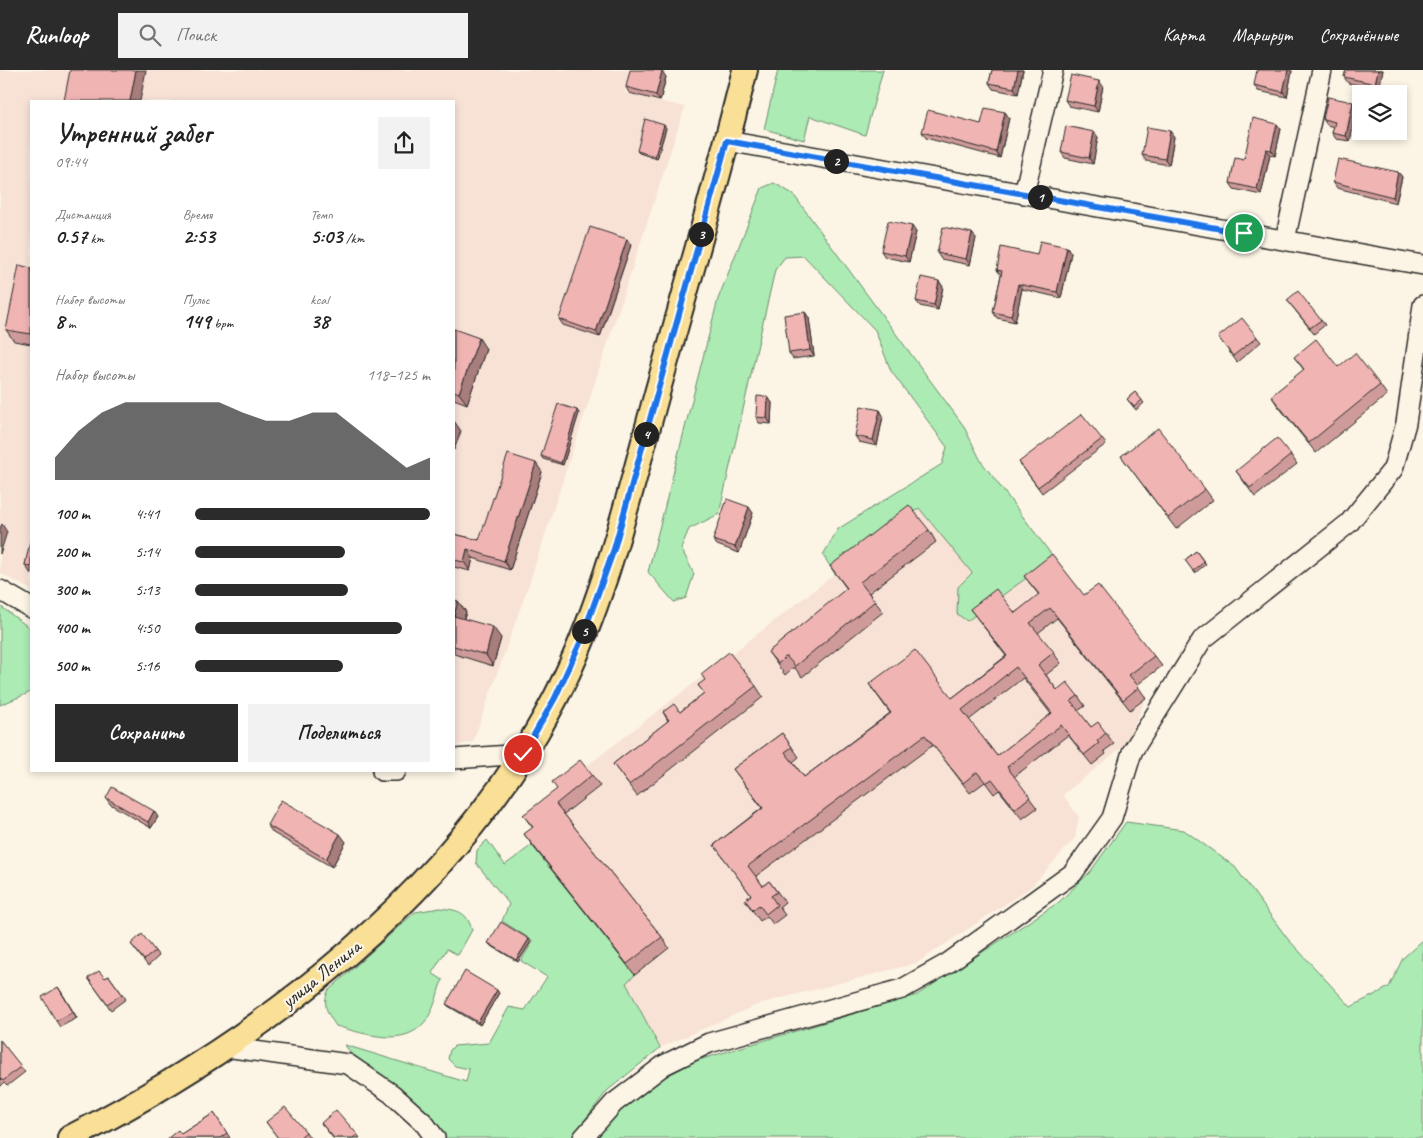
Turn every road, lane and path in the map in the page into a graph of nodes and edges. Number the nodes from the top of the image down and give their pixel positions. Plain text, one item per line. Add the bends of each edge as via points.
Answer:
1 (745, 70) edge
2 (1052, 70) edge
3 (1322, 70) edge
4 (727, 141) junction
5 (1024, 194) junction
6 (1285, 240) junction
7 (1423, 265) edge
8 (1423, 305) edge
9 (0, 590) edge
10 (30, 607) edge
11 (523, 754) junction
12 (455, 759) edge
13 (225, 1047) junction
14 (70, 1138) edge
15 (435, 1138) edge
16 (583, 1138) edge

1 - 4 main road, улица Ленина
2 - 5 street
3 - 6 street
4 - 5 street
4 - 11 main road, улица Ленина via 614,549 580,643 555,698
5 - 6 street
6 - 7 street
8 - 16 street via 1406,423 1393,469 1349,523 1202,640 1132,752 1112,818 1073,873 948,963 902,989 709,1042 664,1065 614,1102
9 - 10 street
11 - 12 street
11 - 13 main road, улица Ленина via 487,808 374,931 278,1010
13 - 14 main road, улица Ленина via 111,1117
13 - 15 street via 348,1064 392,1094 424,1123

